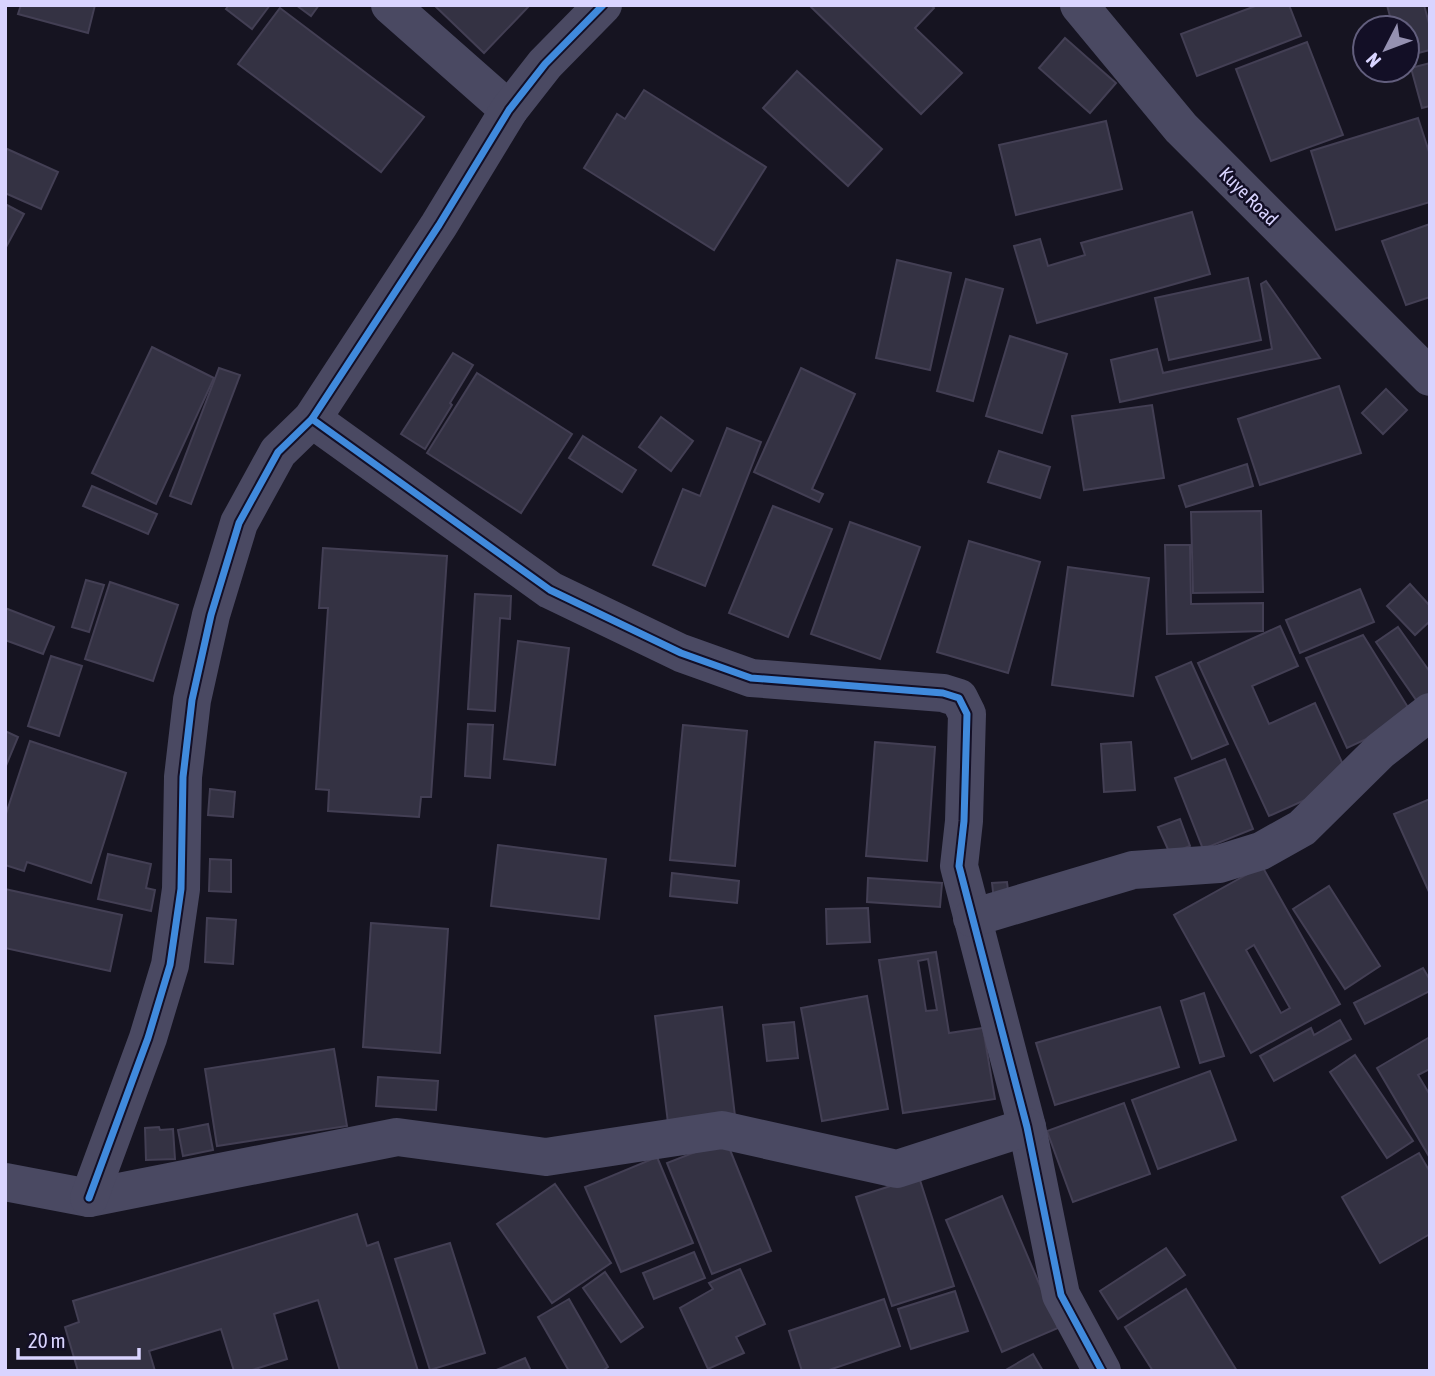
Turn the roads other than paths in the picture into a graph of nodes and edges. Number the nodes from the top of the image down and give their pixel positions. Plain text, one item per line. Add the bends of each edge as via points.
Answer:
1 (390, 5) edge
2 (603, 5) edge
3 (1079, 5) edge
4 (509, 110) junction
5 (1430, 377) edge
6 (312, 419) junction
7 (1430, 712) edge
8 (972, 918) junction
9 (1027, 1127) junction
10 (5, 1182) edge
11 (89, 1198) junction
12 (1102, 1371) edge

1 - 4 street
2 - 4 street via 545,64
3 - 5 street, Kuye Road via 1181,128
4 - 6 street
6 - 8 street via 550,590 681,653 751,678 959,698 967,715 959,866
6 - 11 street via 278,452 239,523 211,615 191,700 183,777 181,889 170,965
7 - 8 street via 1380,751 1302,828 1261,850 1219,864 1133,870
8 - 9 street
9 - 11 street via 897,1169 722,1130 546,1157 397,1137
9 - 12 street via 1061,1295
10 - 11 street

